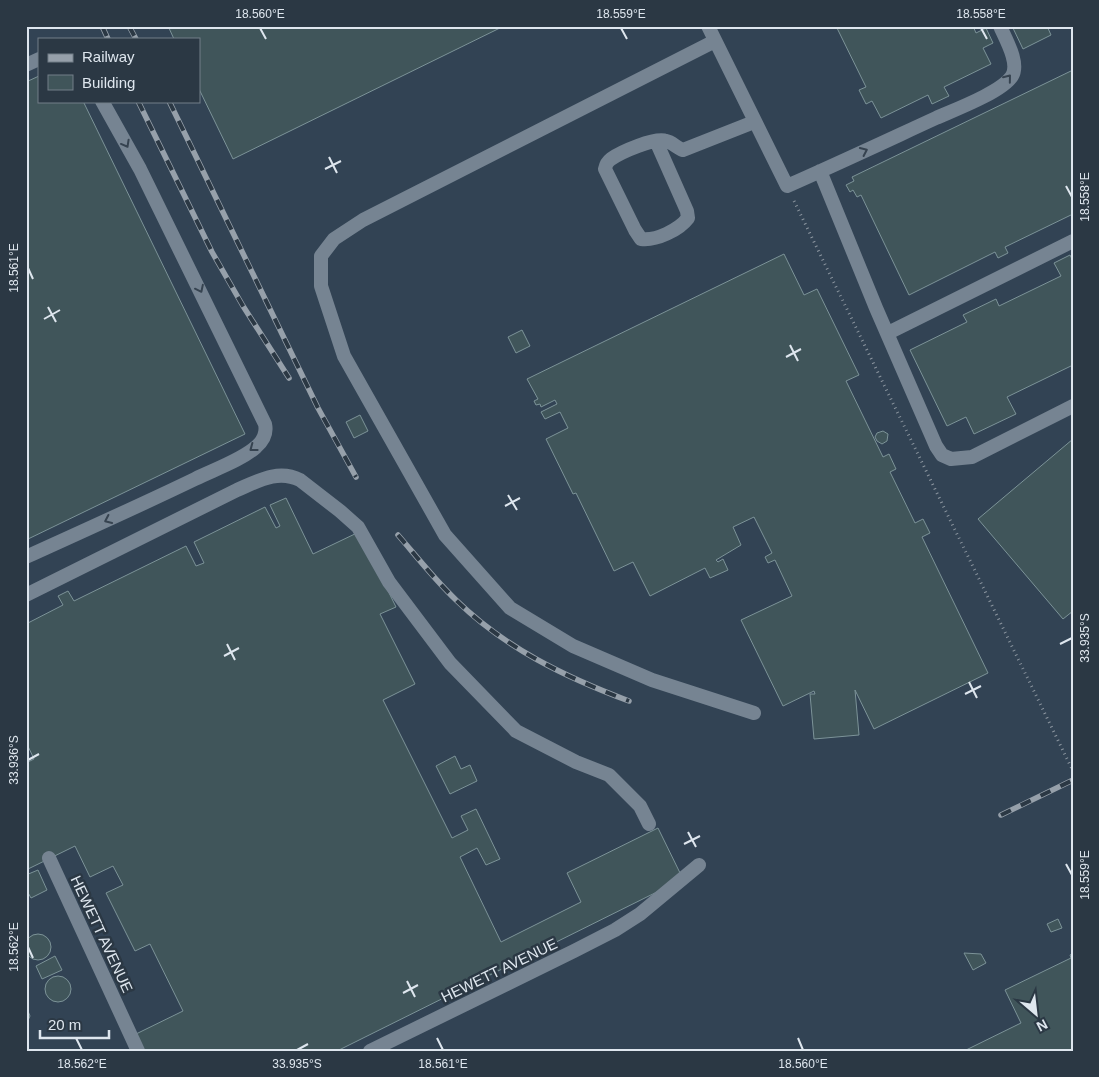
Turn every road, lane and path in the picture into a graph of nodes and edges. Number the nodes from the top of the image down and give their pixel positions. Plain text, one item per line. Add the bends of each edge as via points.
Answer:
1 (708, 26) edge
2 (1000, 26) edge
3 (715, 41) junction
4 (38, 59) edge
5 (26, 65) edge
6 (103, 102) edge
7 (756, 125) junction
8 (656, 140) junction
9 (820, 172) junction
10 (787, 186) junction
11 (1073, 241) edge
12 (888, 333) junction
13 (1073, 406) edge
14 (26, 557) edge
15 (26, 596) edge
16 (754, 713) dead end
17 (1073, 771) edge
18 (649, 824) dead end
19 (50, 858) dead end
20 (699, 865) dead end
21 (138, 1051) edge
22 (370, 1051) edge

1 - 3 lane
9 -> 2 lane via 1004,84 1013,75 1015,66
3 - 7 lane
3 - 16 lane via 363,220 334,239 321,256 321,286 344,356 445,536 510,608 573,646 617,665 652,680
4 - 5 lane
6 -> 14 lane via 162,212 266,424 266,430 256,448 241,456
7 - 8 lane via 683,150 666,141
7 - 10 lane
8 - 8 lane via 612,158 605,169 635,230 641,239 648,240 683,224 688,218
9 - 10 lane
9 - 12 lane
10 - 17 path
11 - 12 lane
12 - 13 lane via 936,446 942,455 951,459 982,453
15 - 18 lane via 237,490 268,477 293,476 358,527 389,582 450,664 516,730 576,762 609,774 640,806
19 - 21 lane, HEWETT AVENUE
20 - 22 lane, HEWETT AVENUE via 640,914 574,952

